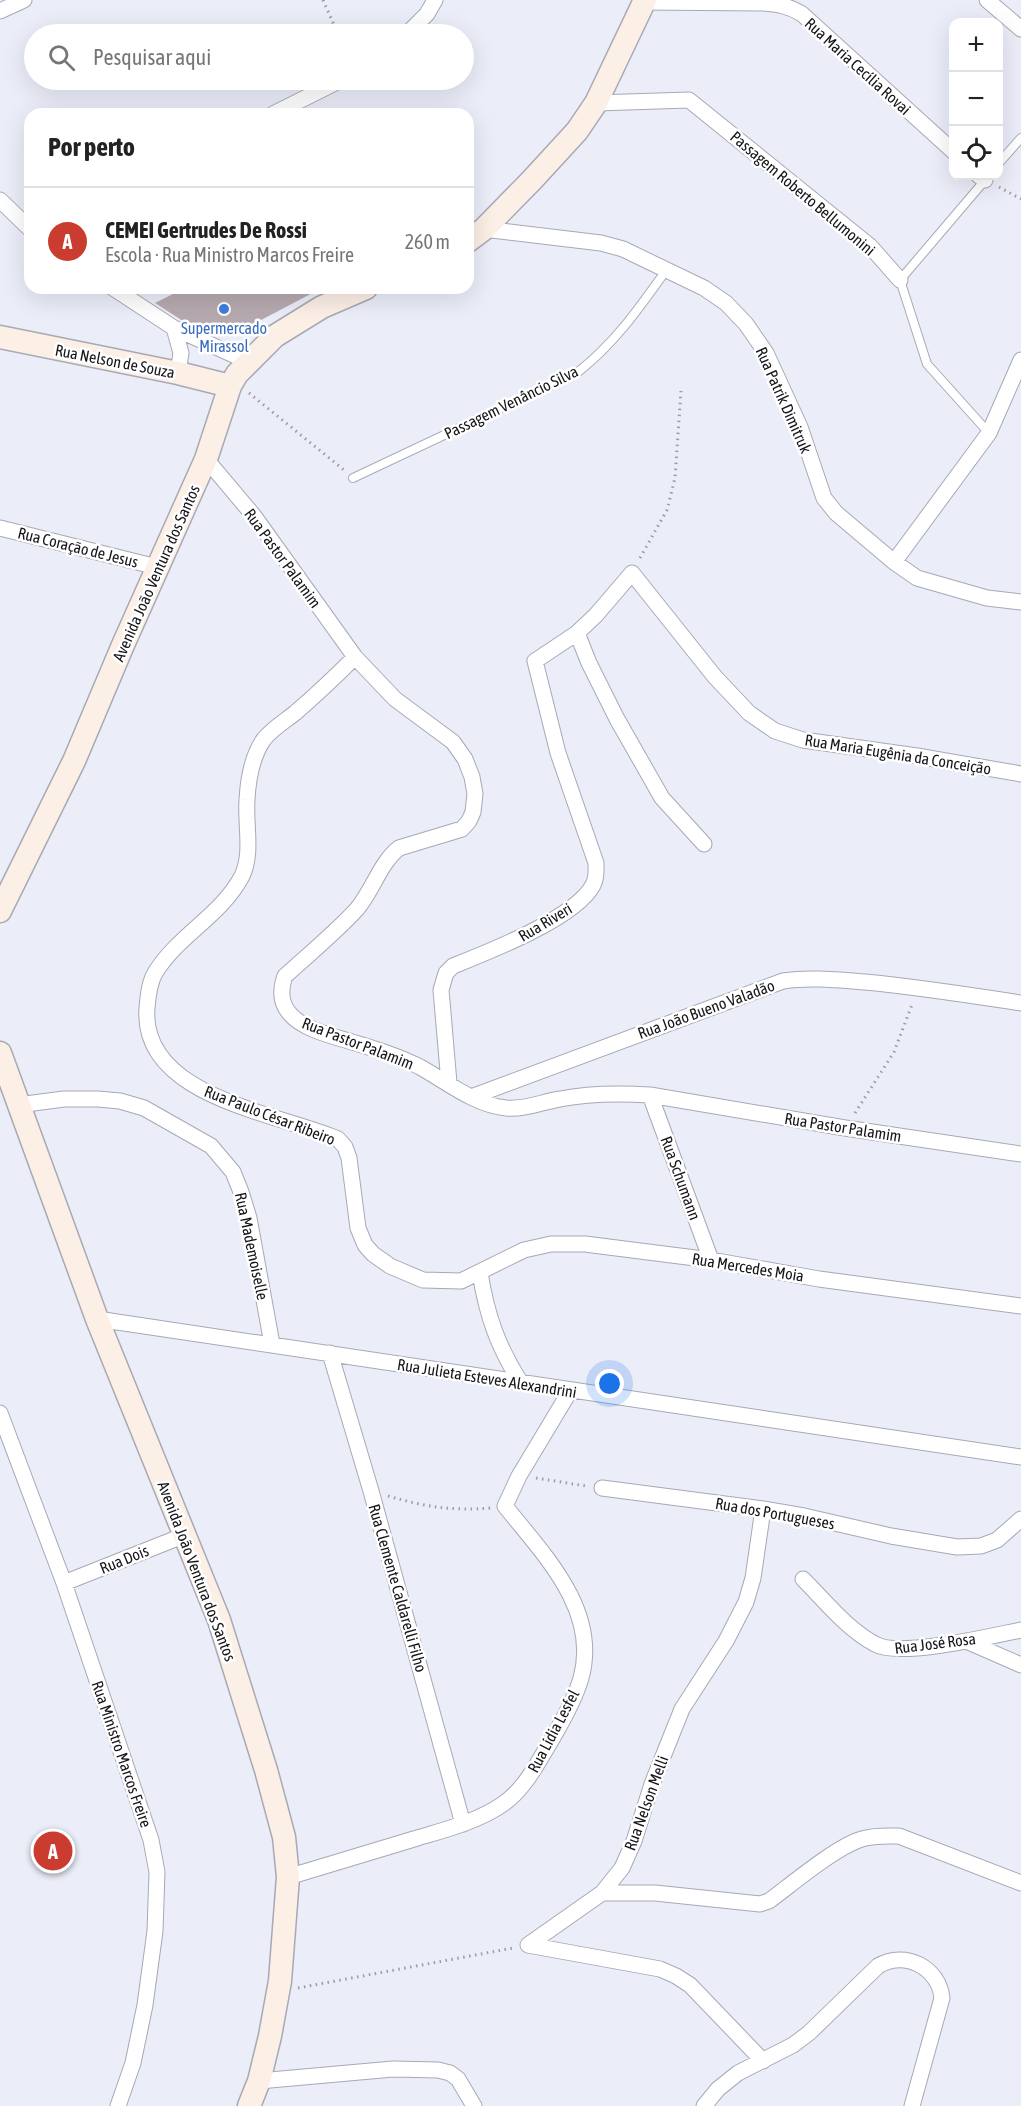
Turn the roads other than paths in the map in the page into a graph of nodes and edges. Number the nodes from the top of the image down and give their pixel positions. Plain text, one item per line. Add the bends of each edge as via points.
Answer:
1 (24, 0) edge
2 (435, 0) edge
3 (987, 0) edge
4 (645, 1) edge
5 (0, 11) edge
6 (417, 24) edge
7 (1021, 29) edge
8 (321, 90) edge
9 (596, 103) junction
10 (285, 108) edge
11 (1021, 138) edge
12 (949, 147) edge
13 (1003, 159) edge
14 (982, 180) edge
15 (0, 200) edge
16 (24, 223) edge
17 (476, 235) edge
18 (667, 269) junction
19 (900, 280) junction
20 (122, 294) edge
21 (352, 294) edge
22 (174, 328) junction
23 (0, 337) edge
24 (1021, 360) edge
25 (249, 362) junction
26 (178, 374) junction
27 (231, 383) junction
28 (989, 433) junction
29 (206, 459) junction
30 (353, 478) road end
31 (0, 528) edge
32 (894, 562) junction
33 (157, 567) junction
34 (1021, 602) edge
35 (577, 633) junction
36 (355, 657) junction
37 (1021, 774) edge
38 (704, 844) dead end
39 (0, 911) edge
40 (1021, 1003) edge
41 (0, 1053) edge
42 (449, 1083) junction
43 (650, 1095) junction
44 (471, 1097) junction
45 (18, 1104) junction
46 (1021, 1154) edge
47 (711, 1260) junction
48 (480, 1274) junction
49 (1021, 1306) edge
50 (97, 1319) junction
51 (272, 1344) junction
52 (330, 1353) junction
53 (521, 1383) junction
54 (570, 1391) junction
55 (0, 1413) edge
56 (1021, 1457) edge
57 (602, 1488) road end
58 (763, 1509) junction
59 (1021, 1519) edge
60 (185, 1535) junction
61 (803, 1579) dead end
62 (64, 1583) junction
63 (1021, 1630) edge
64 (965, 1641) junction
65 (1021, 1665) edge
66 (464, 1824) junction
67 (288, 1877) junction
68 (1021, 1883) edge
69 (602, 1893) junction
70 (762, 2061) junction
71 (259, 2081) junction
72 (118, 2106) edge
73 (249, 2106) edge
74 (474, 2106) edge
75 (704, 2106) edge
76 (912, 2106) edge

1 - 5 street
2 - 6 street
3 - 7 street
4 - 9 main road
4 - 12 street, Rua Maria Cecília Rovai via 791,7
8 - 10 street
9 - 17 main road via 577,131
9 - 19 street, Passagem Roberto Bellumonini via 689,100 870,246
11 - 13 lane
14 - 19 lane
15 - 16 street
17 - 18 street, Rua Patrik Dimitruk via 601,243
18 - 30 lane, Passagem Venâncio Silva via 623,329 578,372
18 - 32 street, Rua Patrik Dimitruk via 726,303 746,324 766,353 800,427 824,498
19 - 28 lane, Passagem Roberto Bellumonini via 927,364
20 - 22 street
21 - 25 main road, Avenida João Ventura dos Santos via 275,336
22 - 25 street
22 - 26 street via 181,353
23 - 26 main road, Rua Nelson de Souza
24 - 28 street
25 - 27 main road, Avenida João Ventura dos Santos
26 - 27 main road, Rua Nelson de Souza
27 - 29 main road, Avenida João Ventura dos Santos
28 - 32 street
29 - 33 main road, Avenida João Ventura dos Santos
29 - 36 street, Rua Pastor Palamim via 254,516
31 - 33 street, Rua Coração de Jesus
32 - 34 street, Rua Patrik Dimitruk via 917,578 987,598
33 - 39 main road, Avenida João Ventura dos Santos via 74,761
35 - 37 street, Rua Maria Eugênia da Conceição via 632,573 715,677 749,713 775,731 803,740
35 - 38 street via 616,719 662,798
35 - 42 street, Rua Riveri via 535,661 558,753 596,862 594,884 561,915 513,941 453,966 446,973 441,990
36 - 42 street, Rua Pastor Palamim via 395,699 453,742 472,777 473,812 462,828 392,853 357,908 285,976 281,995 291,1015 306,1026 381,1051
36 - 48 street, Rua Paulo César Ribeiro via 264,739 249,781 248,852 243,873 221,906 184,937 154,975 146,1020 152,1042 164,1061 182,1077 247,1108 338,1139 349,1158 358,1228 374,1254 390,1266 423,1280 461,1281
40 - 44 street, Rua João Bueno Valadão via 919,987 829,979 783,981
41 - 45 main road, Avenida João Ventura dos Santos
42 - 44 street, Rua Pastor Palamim
43 - 44 street, Rua Pastor Palamim via 585,1094 520,1108 497,1107
43 - 46 street, Rua Pastor Palamim
43 - 47 street, Rua Schumann
45 - 50 main road, Avenida João Ventura dos Santos
45 - 51 street, Rua Mademoiselle via 120,1101 144,1108 211,1146 233,1172 241,1192
47 - 48 street, Rua Mercedes Moia via 585,1244 551,1244 502,1259
47 - 49 street, Rua Mercedes Moia
48 - 53 street via 495,1335
50 - 51 street, Rua Julieta Esteves Alexandrini
50 - 60 main road, Avenida João Ventura dos Santos
51 - 52 street, Rua Julieta Esteves Alexandrini
52 - 53 street, Rua Julieta Esteves Alexandrini
52 - 66 street, Rua Clemente Caldarelli Filho
53 - 54 street, Rua Julieta Esteves Alexandrini
54 - 56 street, Rua Julieta Esteves Alexandrini
54 - 66 street, Rua Lídia Lesfel via 504,1506 563,1580 576,1608 584,1638 581,1678 557,1731 526,1782 504,1804
55 - 62 street, Rua Ministro Marcos Freire
57 - 58 street, Rua dos Portugueses
58 - 59 street, Rua dos Portugueses via 957,1547 997,1540
58 - 69 street, Rua Nelson Melli via 746,1602 682,1709 634,1841 621,1868
60 - 62 street, Rua Dois
60 - 67 main road, Avenida João Ventura dos Santos via 219,1620 266,1770 284,1837
61 - 64 street, Rua José Rosa via 849,1624 886,1649
62 - 72 street, Rua Ministro Marcos Freire via 151,1840 157,1872 155,1931 145,2005 133,2063
63 - 64 street, Rua José Rosa
64 - 65 street
66 - 67 street, Rua Lídia Lesfel
67 - 71 main road, Avenida João Ventura dos Santos via 279,1992
68 - 69 street via 898,1836 879,1835 859,1839 836,1852 760,1904 655,1893
69 - 70 street, Rua Nelson Melli via 528,1945 660,1969 676,1976 690,1985
70 - 75 street via 738,2073
70 - 76 street via 809,2033 885,1961 909,1960 935,1977 942,1998
71 - 73 main road, Avenida João Ventura dos Santos
71 - 74 street via 393,2069 438,2070 458,2079

